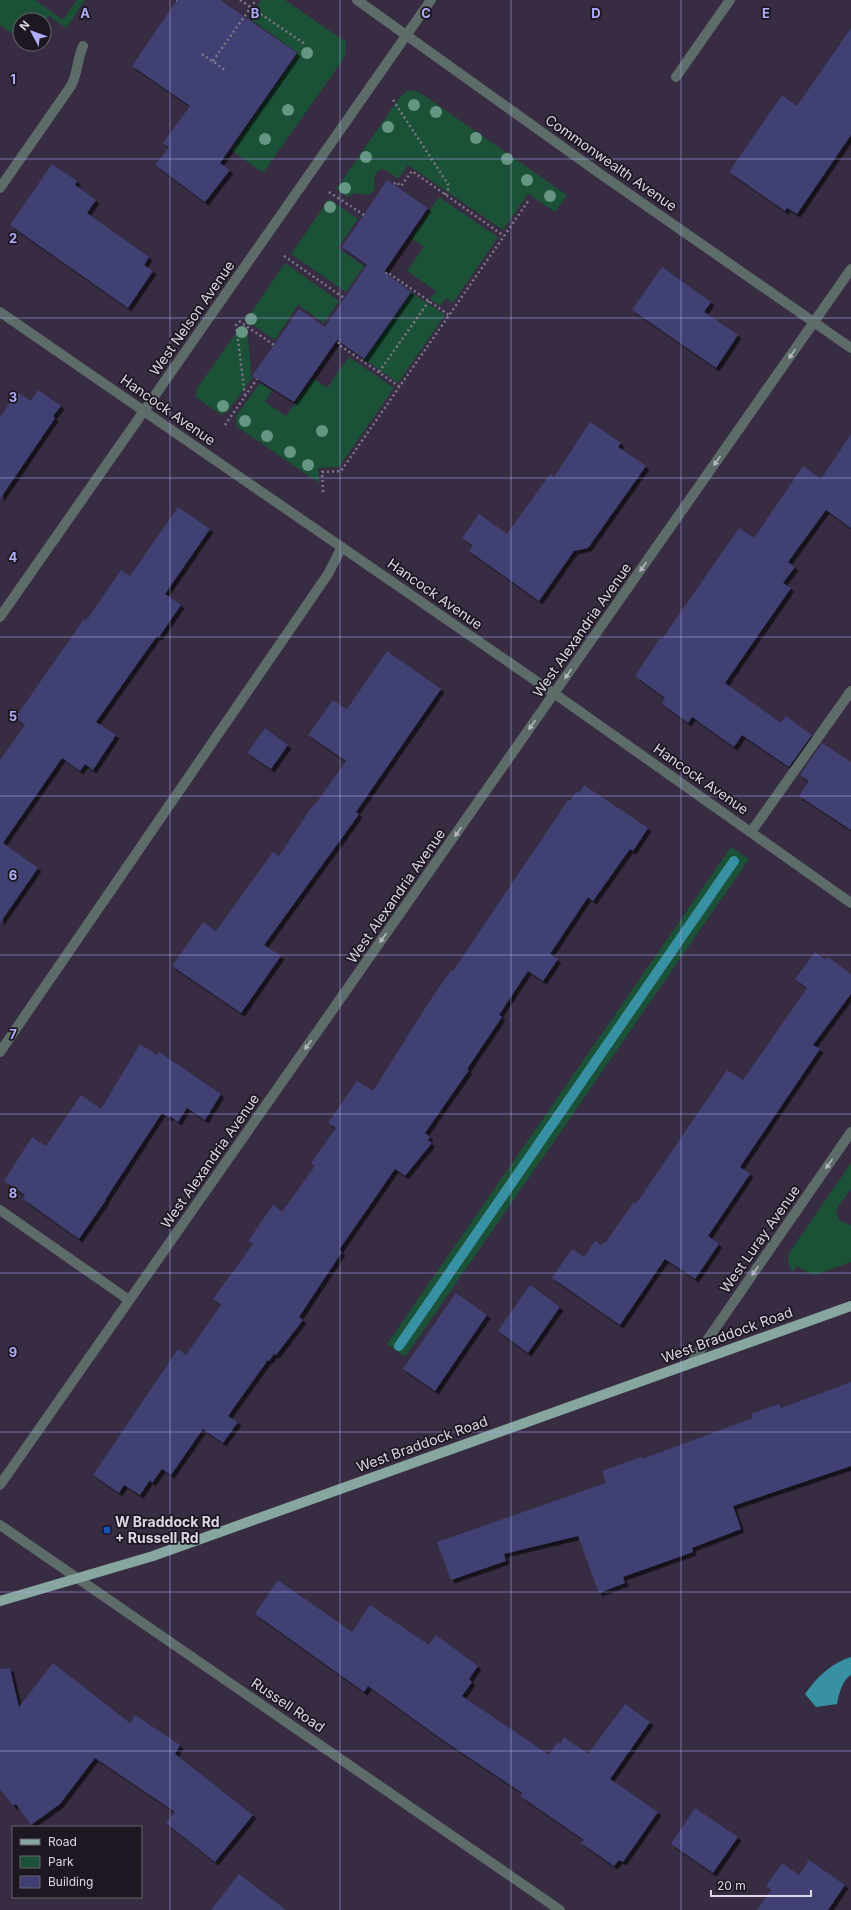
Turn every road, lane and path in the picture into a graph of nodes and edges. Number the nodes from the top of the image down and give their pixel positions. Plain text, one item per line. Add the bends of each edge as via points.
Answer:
1 (240, 0) edge
2 (256, 0) edge
3 (357, 0) edge
4 (431, 0) edge
5 (730, 0) edge
6 (251, 7) junction
7 (408, 35) junction
8 (305, 44) dead end
9 (82, 46) dead end
10 (202, 54) dead end
11 (213, 62) junction
12 (225, 70) dead end
13 (676, 77) dead end
14 (393, 100) dead end
15 (394, 184) dead end
16 (0, 188) edge
17 (329, 192) dead end
18 (445, 195) junction
19 (529, 200) dead end
20 (364, 215) dead end
21 (504, 236) junction
22 (284, 256) dead end
23 (851, 269) edge
24 (386, 274) dead end
25 (344, 298) dead end
26 (429, 301) junction
27 (0, 312) edge
28 (449, 315) junction
29 (239, 321) dead end
30 (814, 322) junction
31 (236, 324) dead end
32 (339, 342) dead end
33 (274, 345) dead end
34 (851, 348) edge
35 (379, 372) junction
36 (257, 379) dead end
37 (400, 387) junction
38 (245, 396) junction
39 (144, 411) junction
40 (225, 425) dead end
41 (323, 492) dead end
42 (342, 548) junction
43 (0, 617) edge
44 (851, 691) edge
45 (555, 694) junction
46 (751, 832) junction
47 (851, 903) edge
48 (0, 1052) edge
49 (851, 1132) edge
50 (0, 1210) edge
51 (129, 1300) junction
52 (851, 1306) edge
53 (692, 1362) junction
54 (0, 1485) edge
55 (0, 1525) edge
56 (79, 1579) junction
57 (0, 1601) edge
58 (560, 1910) edge

1 - 6 path
2 - 6 path
3 - 7 street, Commonwealth Avenue
4 - 7 street, West Nelson Avenue
5 - 13 street
6 - 8 path
6 - 11 path
7 - 30 street, Commonwealth Avenue
7 - 39 street, West Nelson Avenue
9 - 16 street via 71,86
10 - 11 path
11 - 12 path
14 - 18 path via 448,184
15 - 18 path via 396,182 402,186 412,171
17 - 20 path
18 - 21 path
19 - 21 path
21 - 28 path
22 - 25 path
23 - 30 street, West Alexandria Avenue
24 - 26 path via 387,272
26 - 28 path
26 - 35 path
27 - 39 street, Hancock Avenue
28 - 37 path
29 - 33 path
30 - 34 street, Commonwealth Avenue
30 -> 45 street, West Alexandria Avenue
31 - 38 path
32 - 35 path via 338,344
35 - 37 path
36 - 38 path
37 - 41 path via 341,471 322,472
38 - 40 path
39 - 42 street, Hancock Avenue
39 - 43 street, West Nelson Avenue
42 - 45 street, Hancock Avenue
42 - 48 street via 328,574
44 - 46 street
45 - 46 street, Hancock Avenue
45 -> 51 street, West Alexandria Avenue
46 - 47 street, Hancock Avenue
49 -> 53 street, West Luray Avenue
50 - 51 street
51 - 54 street, West Alexandria Avenue
52 - 53 main road, West Braddock Road
53 - 56 main road, West Braddock Road via 153,1556
55 - 56 street, Russell Road
56 - 57 main road, West Braddock Road
56 - 58 street, Russell Road

